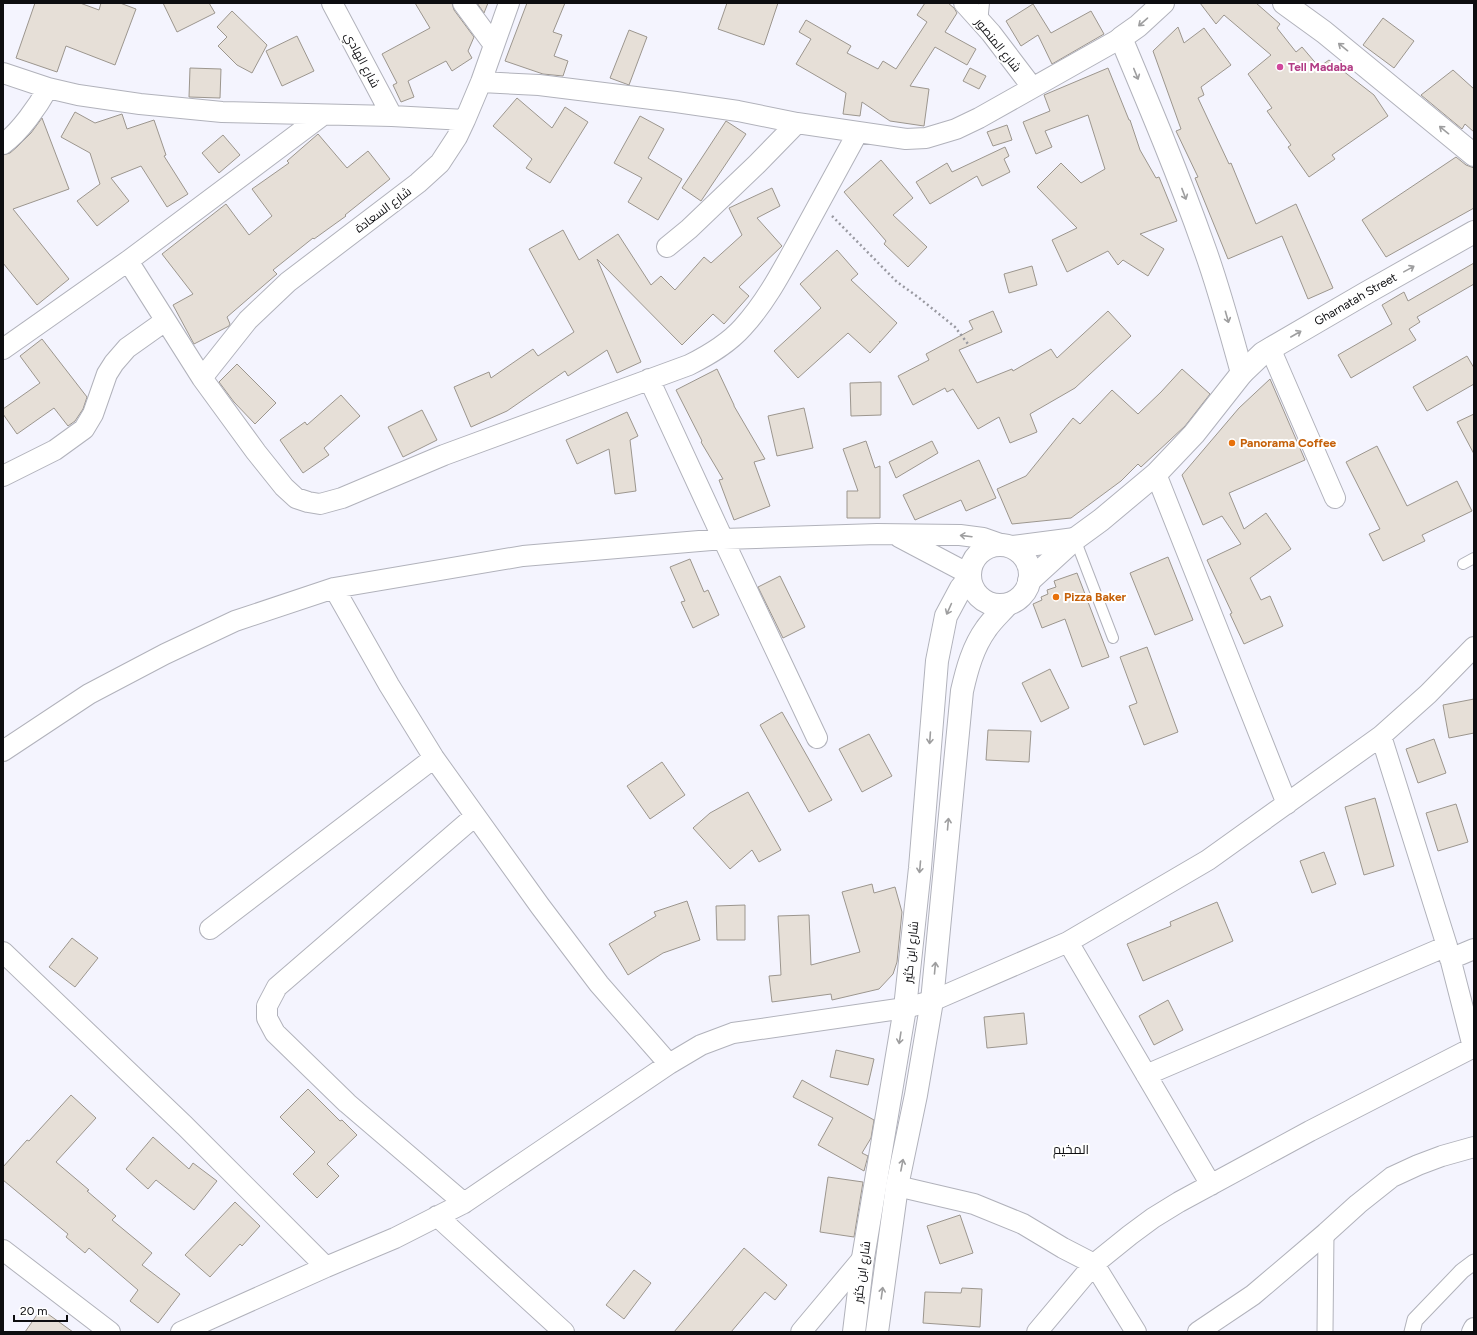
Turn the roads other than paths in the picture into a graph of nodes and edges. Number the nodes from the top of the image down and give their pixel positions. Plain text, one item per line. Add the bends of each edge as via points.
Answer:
1 (332, 3) edge
2 (463, 3) edge
3 (509, 3) edge
4 (964, 3) edge
5 (984, 3) edge
6 (1163, 3) edge
7 (1284, 3) edge
8 (982, 23) junction
9 (1121, 38) junction
10 (494, 45) junction
11 (3, 73) edge
12 (481, 82) junction
13 (1032, 87) junction
14 (48, 88) junction
15 (323, 115) junction
16 (392, 116) junction
17 (465, 120) junction
18 (797, 123) junction
19 (858, 132) junction
20 (3, 144) edge
21 (1474, 155) edge
22 (1474, 232) edge
23 (667, 248) dead end
24 (128, 261) junction
25 (165, 321) junction
26 (1270, 348) junction
27 (3, 349) edge
28 (1242, 372) junction
29 (202, 378) junction
30 (650, 379) junction
31 (1156, 474) junction
32 (3, 476) edge
33 (1335, 498) dead end
34 (895, 535) junction
35 (722, 539) junction
36 (1075, 539) junction
37 (1008, 546) junction
38 (1474, 558) edge
39 (1463, 564) dead end
40 (970, 576) junction
41 (1029, 581) junction
42 (334, 588) junction
43 (1007, 605) junction
44 (1113, 638) dead end
45 (1474, 647) edge
46 (1381, 736) junction
47 (817, 738) dead end
48 (3, 751) edge
49 (434, 758) junction
50 (1287, 804) junction
51 (475, 816) junction
52 (210, 929) dead end
53 (1068, 942) junction
54 (1474, 949) edge
55 (3, 952) edge
56 (1448, 952) junction
57 (932, 1001) junction
58 (905, 1008) junction
59 (1473, 1047) edge
60 (669, 1064) junction
61 (1146, 1075) junction
62 (1474, 1148) edge
63 (1211, 1185) junction
64 (897, 1186) junction
65 (464, 1203) junction
66 (437, 1216) junction
67 (1326, 1233) junction
68 (3, 1250) edge
69 (863, 1258) junction
70 (1474, 1262) edge
71 (1094, 1264) junction
72 (326, 1267) junction
73 (1474, 1328) edge
74 (110, 1332) edge
75 (180, 1332) edge
76 (564, 1332) edge
77 (801, 1332) edge
78 (854, 1332) edge
79 (877, 1332) edge
80 (1037, 1332) edge
81 (1136, 1332) edge
82 (1198, 1332) edge
83 (1325, 1332) edge
84 (1412, 1332) edge
85 (1472, 1332) edge

1 - 16 street, شارع الهادي
2 - 10 street
3 - 10 street, شارع السعادة
4 - 8 street, شارع المنصور
5 - 8 lane
6 -> 9 street
21 -> 7 street via 1324,32
8 - 13 street, شارع المنصور
9 - 13 street
9 -> 28 street via 1204,248
10 - 12 street, شارع السعادة
11 - 14 street
12 - 17 street, شارع السعادة
12 - 18 street via 539,85 676,102
13 - 19 street via 979,118 956,129 926,138
14 - 15 street via 78,96 222,112
14 - 20 street via 38,106
15 - 16 street
15 - 24 street
16 - 17 street
17 - 29 street, شارع السعادة via 440,163 418,183 288,282 248,320
18 - 19 street
18 - 23 street
19 - 30 street via 765,300 744,326 710,355
26 -> 22 street, Gharnatah Street
24 - 25 street
24 - 27 street
25 - 29 street
25 - 32 street via 128,348 114,363 107,374 94,414 84,429 55,450
26 - 28 street, Gharnatah Street
26 - 33 street
28 - 31 street, Gharnatah Street via 1194,434
29 - 30 street via 284,487 296,498 320,504 342,498 444,455
30 - 35 street
31 - 36 street, Gharnatah Street
31 - 50 street
34 - 35 street
37 -> 34 street via 983,538 960,535
34 - 40 street
35 - 42 street via 523,556
35 - 47 street
36 - 37 street
36 - 41 street, Gharnatah Street
36 - 44 lane
37 - 40 street via 993,545 984,549 971,564
37 - 41 street via 1021,553 1027,561
38 - 39 lane
40 - 43 street via 976,594 985,602
40 -> 58 street, شارع ابن كثير via 946,616 937,661 920,868
41 - 43 street via 1025,592
42 - 48 street via 235,621 164,654 89,694
42 - 49 street
57 -> 43 street, شارع ابن كثير via 962,690 975,648 986,629
45 - 46 street via 1428,694
46 - 50 street
46 - 56 street
49 - 51 street
49 - 52 street
50 - 53 street via 1208,860
51 - 60 street via 594,978
51 - 65 street via 277,987 267,1006 267,1018 275,1033 291,1049 347,1103
53 - 57 street
53 - 61 street
54 - 56 street
55 - 72 street via 185,1126
56 - 59 street
56 - 61 street
57 - 58 street
64 -> 57 street, شارع ابن كثير
58 - 60 street via 733,1033 701,1045
58 -> 69 street, شارع ابن كثير
59 - 63 street
60 - 65 street
61 - 63 street
62 - 67 street via 1442,1156 1392,1177
63 - 71 street via 1153,1218
64 - 71 street via 974,1204 1023,1224
79 -> 64 street, شارع ابن كثير
65 - 66 street
66 - 72 street via 396,1238
66 - 76 street
67 - 82 street via 1253,1295
67 - 83 street
68 - 74 street
69 - 77 street
69 - 78 street, شارع ابن كثير
70 - 84 street via 1415,1320
71 - 80 street
71 - 81 street
72 - 75 street
73 - 85 street

